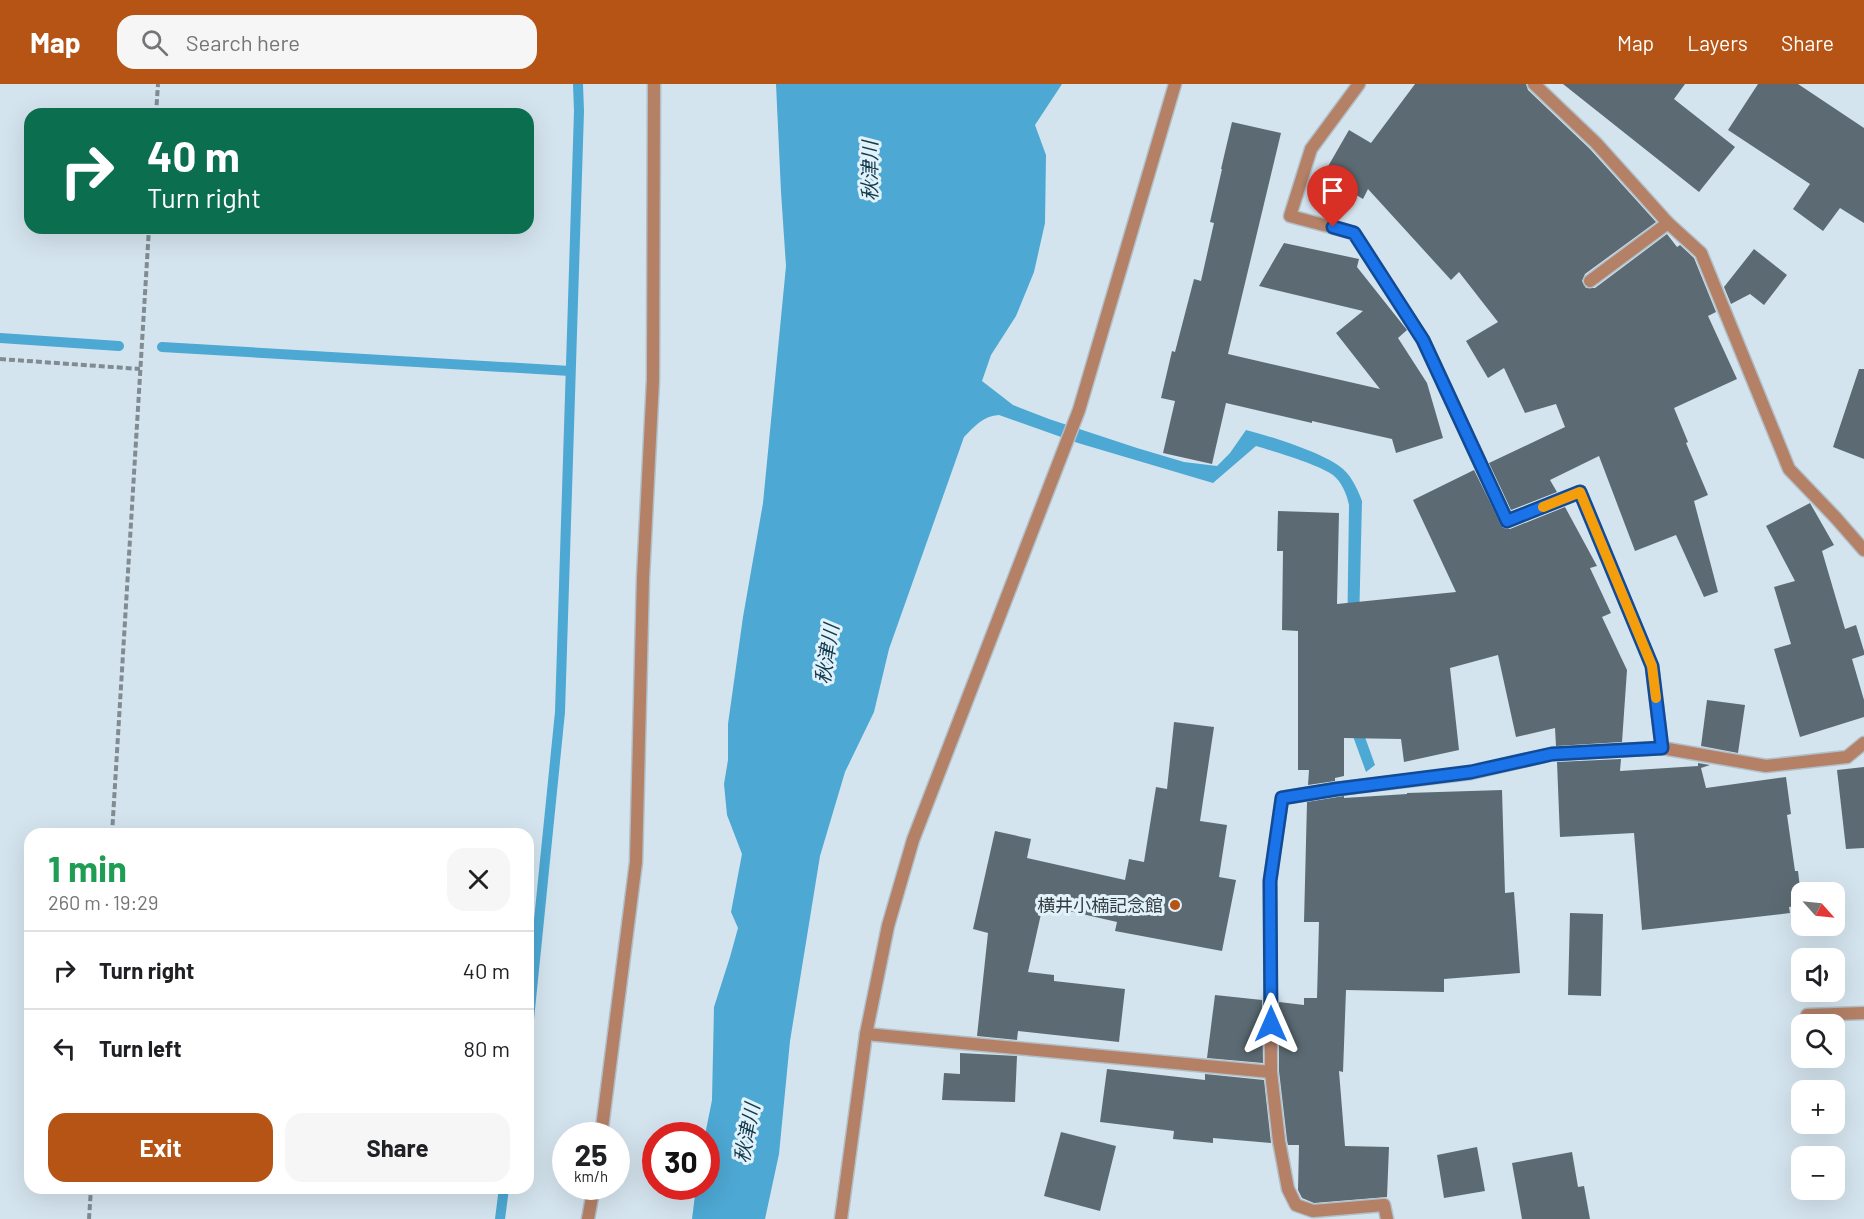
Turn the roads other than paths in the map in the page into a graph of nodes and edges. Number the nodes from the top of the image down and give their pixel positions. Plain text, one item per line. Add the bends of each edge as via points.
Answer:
1 (654, 84) edge
2 (1175, 84) edge
3 (1359, 84) edge
4 (1534, 84) edge
5 (1668, 223) junction
6 (1590, 281) dead end
7 (1864, 550) edge
8 (1864, 743) edge
9 (1662, 748) junction
10 (1864, 1012) edge
11 (1826, 1014) edge
12 (866, 1034) junction
13 (1271, 1072) junction
14 (603, 1122) edge
15 (591, 1200) edge
16 (588, 1219) edge
17 (841, 1219) edge
18 (1387, 1219) edge

1 - 14 street via 653,380 643,578 636,862
2 - 12 street via 1079,410 913,840 888,926
3 - 9 street via 1311,149 1290,216 1354,233 1423,340 1507,521 1580,492 1652,666
4 - 5 street via 1596,142
5 - 6 street
5 - 7 street via 1701,253 1789,469
8 - 9 street via 1847,757 1766,766
9 - 13 street via 1552,754 1471,772 1282,798 1270,881
10 - 11 street
12 - 13 street
12 - 17 street
13 - 18 street via 1288,1189 1296,1205 1313,1210 1384,1206
15 - 16 street

